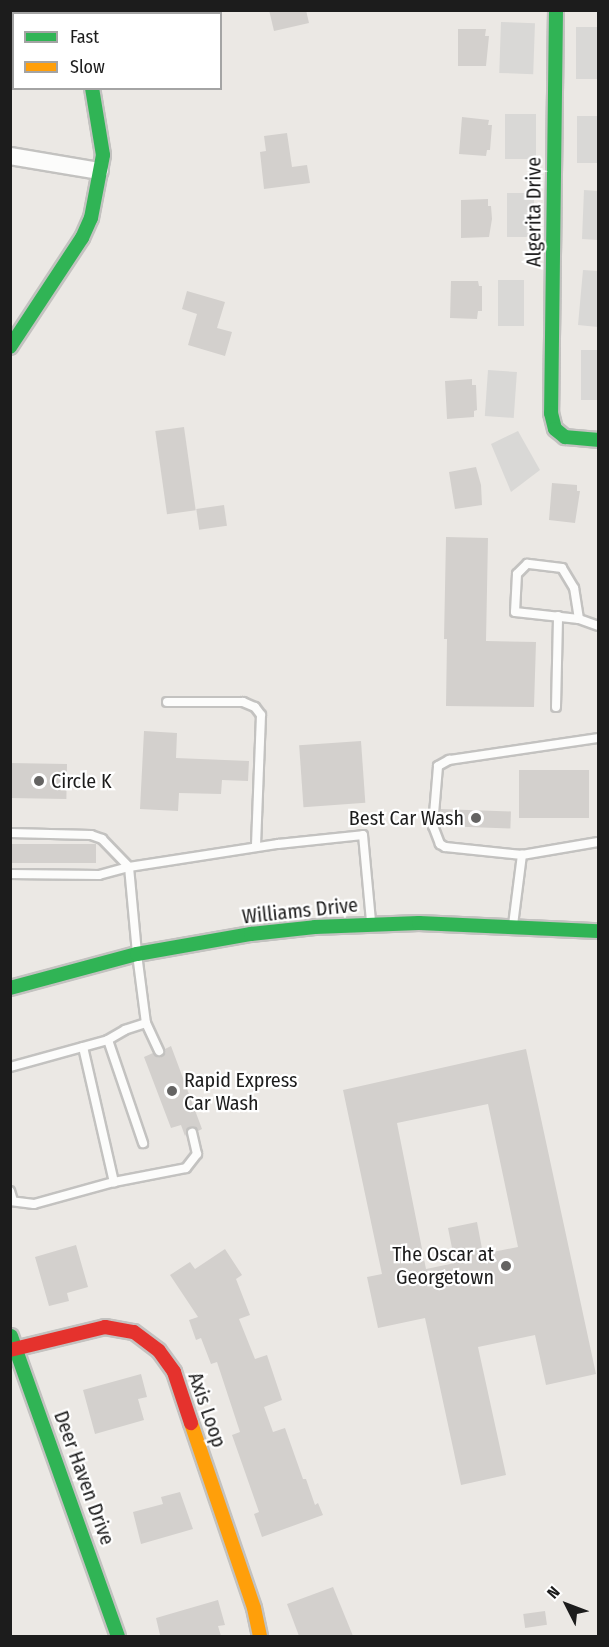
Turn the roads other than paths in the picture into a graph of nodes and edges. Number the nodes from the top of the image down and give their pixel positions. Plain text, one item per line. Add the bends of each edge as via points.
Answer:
1 (556, 10) edge
2 (92, 90) edge
3 (10, 156) edge
4 (100, 171) junction
5 (10, 347) edge
6 (598, 440) edge
7 (558, 616) junction
8 (579, 619) junction
9 (598, 626) edge
10 (167, 702) dead end
11 (556, 707) dead end
12 (598, 738) edge
13 (10, 833) edge
14 (598, 842) edge
15 (256, 847) junction
16 (522, 855) junction
17 (129, 867) junction
18 (10, 874) edge
19 (371, 923) junction
20 (513, 926) junction
21 (598, 930) edge
22 (137, 954) junction
23 (10, 988) edge
24 (146, 1023) junction
25 (108, 1040) junction
26 (82, 1047) junction
27 (159, 1051) dead end
28 (10, 1067) edge
29 (192, 1133) dead end
30 (143, 1143) dead end
31 (114, 1182) junction
32 (10, 1191) edge
33 (12, 1201) edge
34 (10, 1334) edge
35 (13, 1349) edge
36 (118, 1636) edge
37 (260, 1636) edge

1 - 6 street, Algerita Drive via 550,413 555,429 565,437
2 - 4 street via 103,155
3 - 4 street
4 - 5 street via 82,238
7 - 8 lane
7 - 8 lane via 515,612 517,574 527,564 562,568 574,588
7 - 11 lane
8 - 9 lane
10 - 15 lane via 243,702 261,715
12 - 16 lane via 449,760 438,766 433,826 440,843 445,847
13 - 17 lane via 91,835 102,839
14 - 16 lane
15 - 17 lane
15 - 19 lane via 363,836
16 - 20 lane
17 - 18 lane via 99,875
17 - 22 lane
19 - 20 street, Williams Drive
19 - 22 street, Williams Drive via 251,934
20 - 21 street, Williams Drive
22 - 23 street, Williams Drive
22 - 24 lane
24 - 25 lane
24 - 27 lane
25 - 26 lane
25 - 30 lane
26 - 28 lane
26 - 31 lane
29 - 31 lane via 197,1154 186,1168
31 - 33 lane via 34,1203
32 - 33 lane
34 - 35 street, Deer Haven Drive
35 - 36 street, Deer Haven Drive
35 - 37 street, Axis Loop via 105,1327 134,1332 159,1351 174,1372 256,1614

